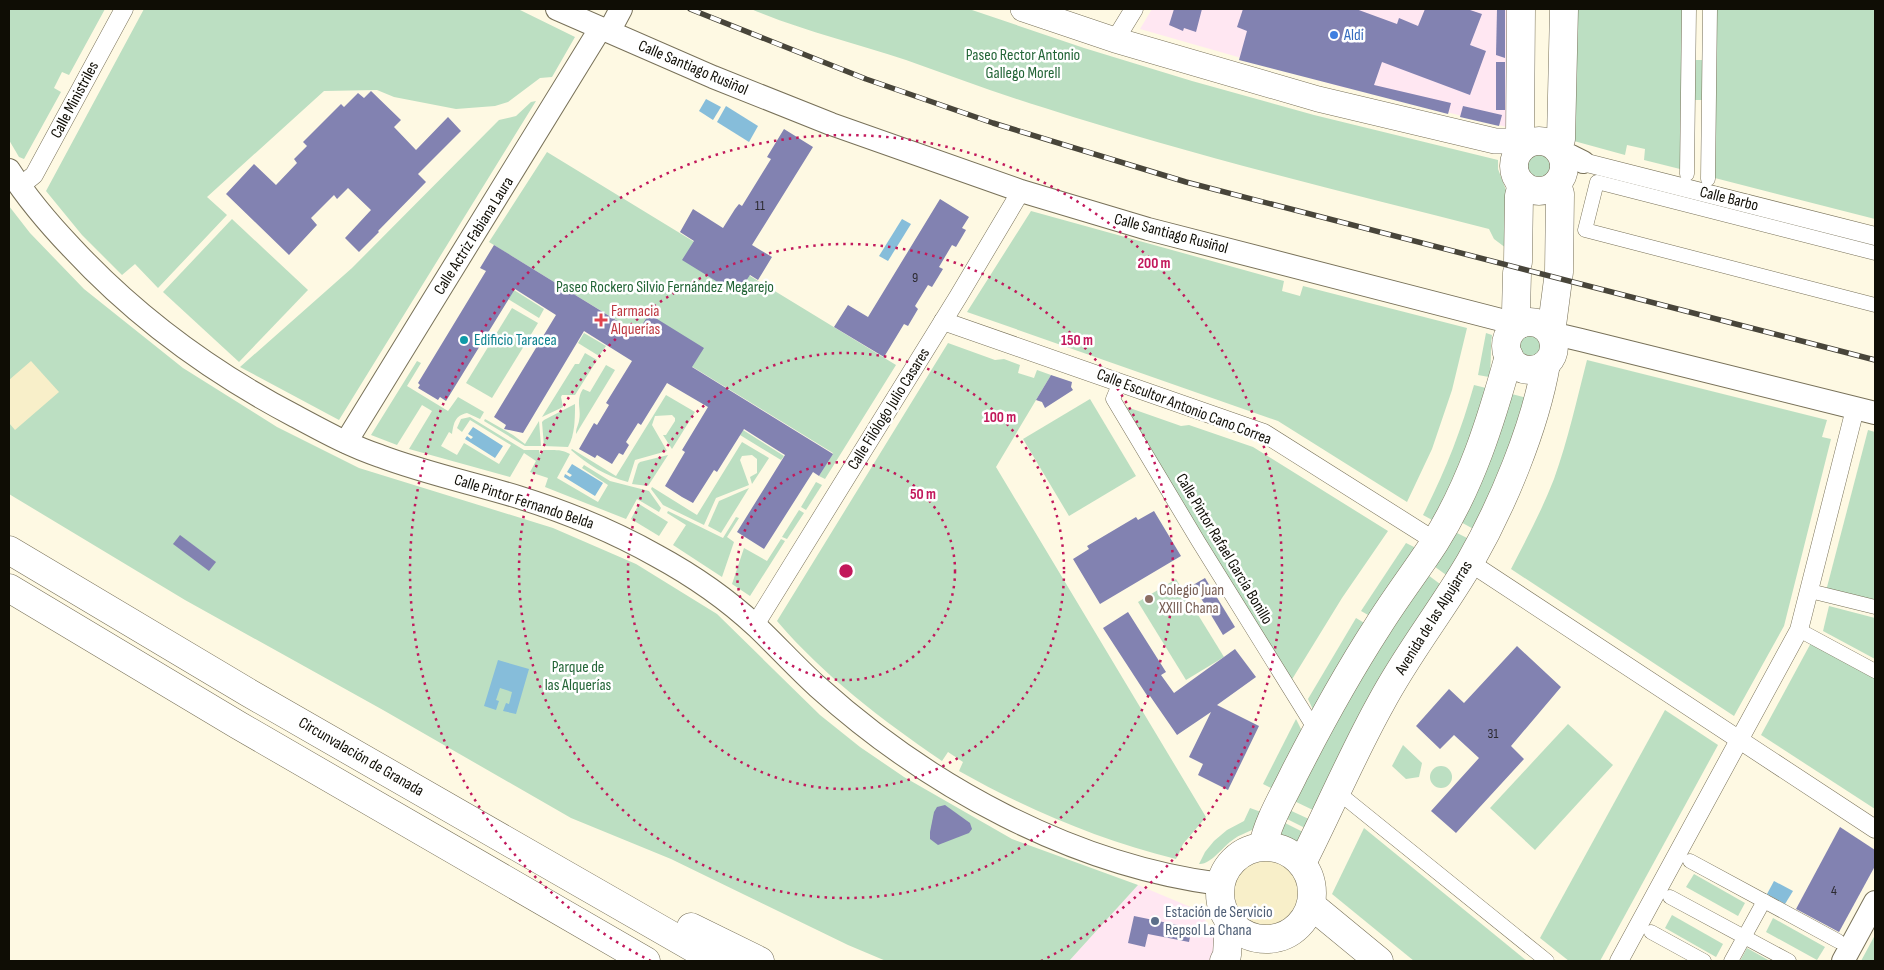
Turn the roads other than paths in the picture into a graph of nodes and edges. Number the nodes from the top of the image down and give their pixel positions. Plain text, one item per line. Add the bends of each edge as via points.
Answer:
1 (124, 9) edge
2 (557, 9) edge
3 (581, 9) edge
4 (1023, 9) edge
5 (1134, 9) edge
6 (1521, 9) edge
7 (1564, 9) edge
8 (1689, 9) edge
9 (1710, 9) edge
10 (611, 20) edge
11 (1115, 40) junction
12 (1517, 156) junction
13 (1565, 164) junction
14 (1687, 174) dead end
15 (14, 178) edge
16 (1708, 179) dead end
17 (1021, 191) junction
18 (1875, 236) edge
19 (1875, 253) edge
20 (1875, 305) edge
21 (943, 321) junction
22 (1518, 325) junction
23 (1550, 346) junction
24 (1509, 356) junction
25 (1120, 382) junction
26 (1865, 411) edge
27 (346, 442) junction
28 (1436, 541) junction
29 (9, 550) edge
30 (1469, 562) junction
31 (9, 588) edge
32 (1810, 590) junction
33 (1875, 607) edge
34 (755, 625) junction
35 (1799, 630) junction
36 (1875, 671) edge
37 (1316, 731) junction
38 (1740, 740) junction
39 (1336, 793) junction
40 (1875, 829) edge
41 (1263, 846) junction
42 (1690, 861) dead end
43 (1302, 863) junction
44 (1220, 884) junction
45 (1670, 897) dead end
46 (1764, 901) junction
47 (1875, 902) edge
48 (1311, 905) junction
49 (625, 909) junction
50 (1229, 920) junction
51 (1651, 932) dead end
52 (1744, 937) junction
53 (1264, 939) junction
54 (1840, 951) edge
55 (646, 961) edge
56 (716, 961) edge
57 (760, 961) edge
58 (1224, 961) edge
59 (1244, 961) edge
60 (1379, 961) edge
61 (1547, 961) edge
62 (1619, 961) edge
63 (1704, 961) edge
64 (1731, 961) edge
65 (1789, 961) edge

1 - 15 street, Calle Ministriles via 34,176
2 - 10 street, Calle Santiago Rusiñol
3 - 10 street, Calle Santiago Rusiñol
4 - 11 main road
5 - 11 street
6 - 12 main road
7 - 13 main road, Avenida de las Alpujarras via 1562,131
8 - 14 street
9 - 16 street
10 - 17 street, Calle Santiago Rusiñol via 783,92 820,110 831,124
10 - 27 street, Calle Actriz Fabiana Laura
11 - 12 main road
12 - 13 main road via 1539,141 1546,142
12 - 13 main road via 1536,191 1551,188
12 - 22 main road
13 - 18 street, Calle Barbo
13 - 23 main road, Avenida de las Alpujarras via 1560,194 1559,272
15 - 27 street, Calle Pintor Fernando Belda via 54,229 95,273 145,318 192,354 262,399
17 - 21 street, Calle Filólogo Julio Casares
17 - 22 street, Calle Santiago Rusiñol via 1158,231
19 - 20 street via 1597,182 1585,230
21 - 25 street, Calle Escultor Antonio Cano Correa
21 - 34 street, Calle Filólogo Julio Casares
22 - 23 main road via 1534,322 1547,328
22 - 24 main road via 1507,340
23 - 24 main road via 1540,368 1525,369
23 - 26 street via 1564,336
23 - 30 main road, Avenida de las Alpujarras via 1528,430 1510,480
24 - 28 main road via 1475,464
25 - 28 street, Calle Escultor Antonio Cano Correa via 1264,433
25 - 37 street, Calle Pintor Rafael García Bonillo via 1113,399
26 - 32 street
27 - 34 street, Calle Pintor Fernando Belda via 376,455 516,496 603,528 660,557 710,589
28 - 37 main road via 1378,626
29 - 49 main road, Circunvalación de Granada
30 - 38 street
30 - 39 main road, Avenida de las Alpujarras via 1381,703
31 - 55 main road, Circunvalación de Granada
32 - 33 street
32 - 35 street
34 - 44 street, Calle Pintor Fernando Belda via 866,729 962,793 1070,844 1141,868
35 - 36 street
35 - 38 street
37 - 41 main road via 1274,814
38 - 40 street
38 - 62 street
39 - 43 main road, Avenida de las Alpujarras
39 - 61 street
41 - 43 main road via 1293,854
41 - 44 main road via 1247,850 1235,858 1225,870
42 - 46 street
43 - 48 main road via 1312,887
44 - 50 main road via 1220,899
45 - 52 street
46 - 52 street
46 - 54 street
47 - 54 street
48 - 53 main road via 1296,929 1283,936
48 - 60 main road
49 - 56 main road, Circunvalación de Granada
49 - 57 main road via 668,916
50 - 53 main road via 1245,934
50 - 58 main road
51 - 63 street
52 - 64 street
52 - 65 street
53 - 59 main road via 1252,948

